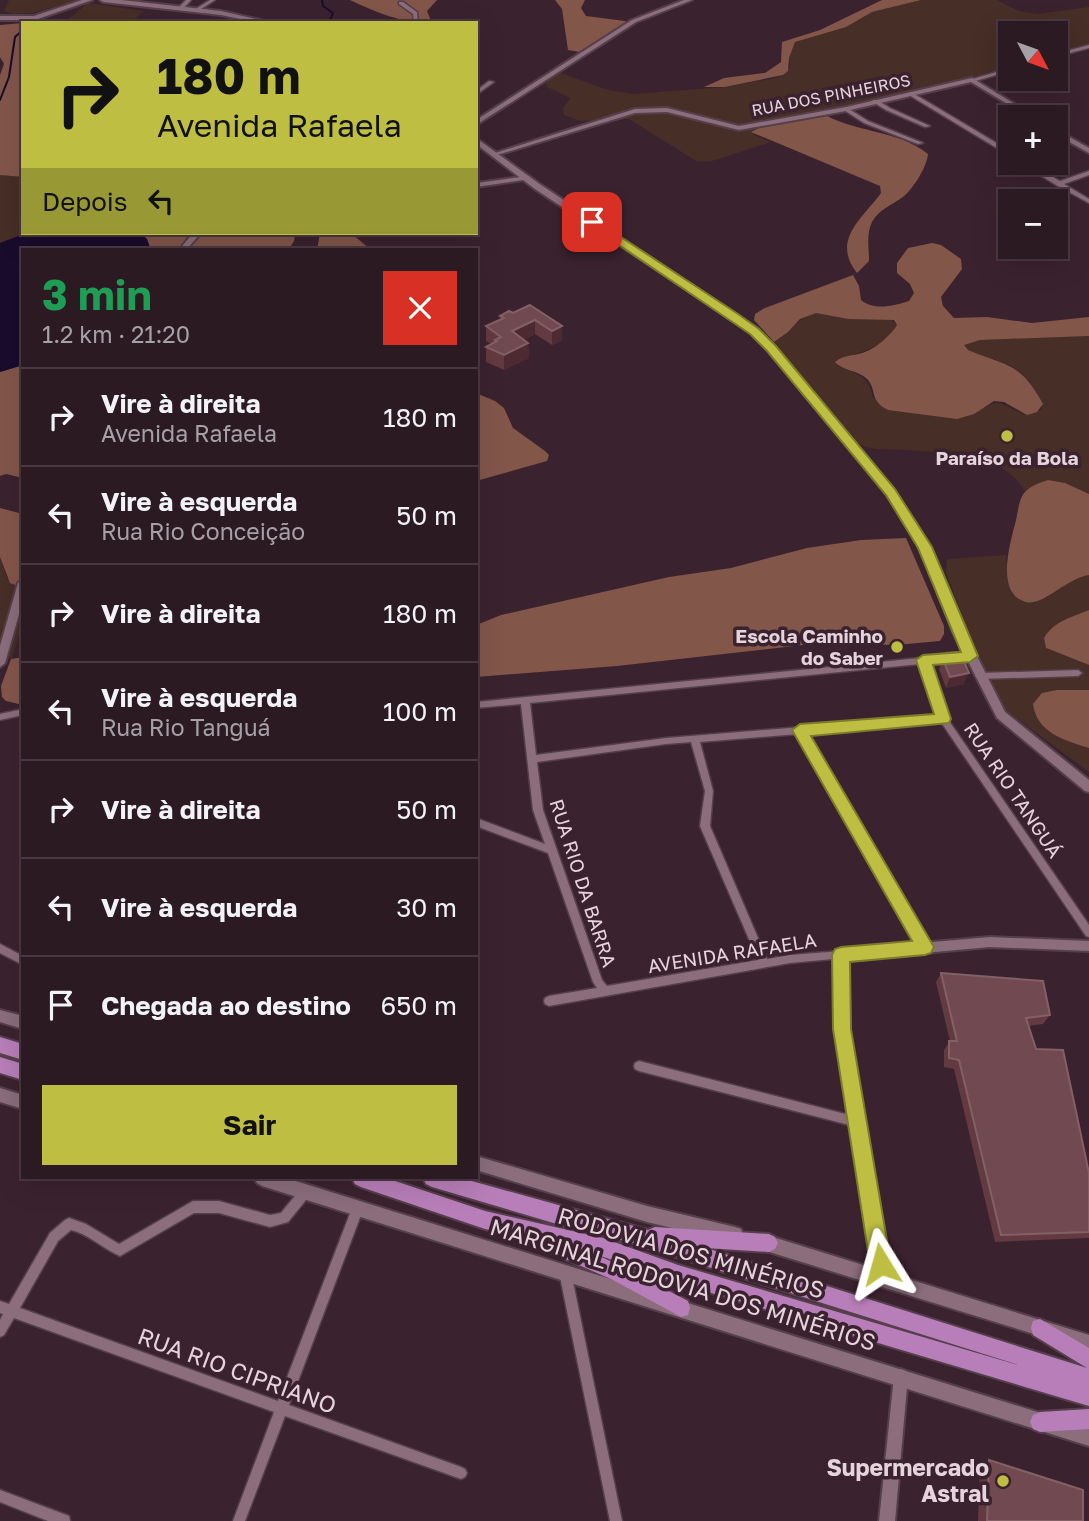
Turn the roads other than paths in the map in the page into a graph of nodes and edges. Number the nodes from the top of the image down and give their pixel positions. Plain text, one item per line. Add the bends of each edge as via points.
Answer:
1 (89, 0) edge
2 (103, 0) edge
3 (189, 0) edge
4 (213, 0) edge
5 (690, 0) edge
6 (401, 4) dead end
7 (181, 8) junction
8 (196, 10) junction
9 (0, 18) edge
10 (259, 21) edge
11 (416, 21) edge
12 (1089, 46) edge
13 (1068, 52) edge
14 (998, 72) edge
15 (972, 80) junction
16 (491, 82) dead end
17 (478, 92) edge
18 (911, 94) junction
19 (875, 101) junction
20 (1013, 105) edge
21 (846, 108) junction
22 (478, 123) edge
23 (928, 125) dead end
24 (1068, 139) edge
25 (478, 141) edge
26 (920, 144) dead end
27 (998, 147) edge
28 (1089, 151) edge
29 (495, 154) junction
30 (1089, 173) edge
31 (1043, 175) edge
32 (528, 178) junction
33 (1058, 184) junction
34 (478, 185) edge
35 (1089, 201) edge
36 (21, 590) edge
37 (970, 656) junction
38 (923, 660) junction
39 (0, 663) edge
40 (1077, 673) dead end
41 (979, 676) junction
42 (525, 700) junction
43 (478, 705) edge
44 (21, 712) edge
45 (0, 717) edge
46 (943, 719) junction
47 (800, 730) junction
48 (695, 740) junction
49 (531, 759) junction
50 (1089, 787) edge
51 (478, 823) edge
52 (551, 850) junction
53 (1089, 933) edge
54 (1089, 946) edge
55 (925, 947) junction
56 (0, 948) edge
57 (841, 955) junction
58 (21, 960) edge
59 (764, 964) junction
60 (605, 991) junction
61 (549, 1001) dead end
62 (0, 1017) edge
63 (21, 1022) edge
64 (0, 1045) edge
65 (21, 1051) edge
66 (0, 1065) edge
67 (639, 1066) dead end
68 (21, 1071) edge
69 (0, 1095) edge
70 (21, 1101) edge
71 (857, 1122) junction
72 (478, 1164) edge
73 (265, 1179) edge
74 (363, 1179) edge
75 (435, 1179) edge
76 (306, 1191) junction
77 (358, 1207) junction
78 (506, 1226) junction
79 (634, 1235) junction
80 (769, 1243) junction
81 (565, 1272) junction
82 (882, 1278) junction
83 (681, 1308) junction
84 (5, 1309) edge
85 (1040, 1328) junction
86 (0, 1331) edge
87 (1089, 1342) edge
88 (1089, 1359) edge
89 (901, 1376) junction
90 (1089, 1378) edge
91 (1089, 1396) edge
92 (282, 1409) junction
93 (1089, 1419) edge
94 (1040, 1422) junction
95 (1089, 1437) edge
96 (461, 1473) dead end
97 (0, 1496) edge
98 (64, 1521) edge
99 (239, 1521) edge
100 (616, 1521) edge
101 (887, 1521) edge

1 - 9 main road via 35,18
2 - 7 main road
3 - 7 street
4 - 8 street
5 - 22 street via 634,21
6 - 11 street via 415,13
7 - 8 main road
8 - 10 main road
12 - 13 street
14 - 15 street, RUA DOS PINHEIROS
15 - 18 street, RUA DOS PINHEIROS
15 - 20 street
16 - 17 street
18 - 19 street, RUA DOS PINHEIROS
18 - 27 street
19 - 21 street, RUA DOS PINHEIROS
19 - 23 street
21 - 26 street via 866,122
21 - 29 street, RUA DOS PINHEIROS via 739,128 667,110 635,111
24 - 28 street
25 - 29 main road
29 - 32 main road
30 - 33 street
31 - 33 street
32 - 34 street
32 - 37 main road via 755,331 771,348 890,492 925,547
33 - 35 street
36 - 39 street
37 - 38 street
37 - 41 main road
38 - 42 street
38 - 46 street, RUA RIO TANGUÁ
40 - 41 street
41 - 50 main road via 1001,715
42 - 43 street
42 - 49 street, RUA RIO DA BARRA
44 - 45 street
46 - 47 street
46 - 53 street, RUA RIO TANGUÁ
47 - 48 street
47 - 55 street
48 - 49 street
48 - 59 street via 709,791 705,826
49 - 52 street, RUA RIO DA BARRA via 538,810
51 - 52 street
52 - 60 street, RUA RIO DA BARRA
54 - 55 street, AVENIDA RAFAELA via 990,942
55 - 57 street, AVENIDA RAFAELA
56 - 58 street
57 - 59 street, AVENIDA RAFAELA
57 - 71 street via 842,1029
59 - 60 street, AVENIDA RAFAELA
60 - 61 street, AVENIDA RAFAELA
62 - 63 main road
64 - 65 main road
66 - 68 main road
67 - 71 street
69 - 70 main road
71 - 82 street
72 - 80 main road via 647,1214
73 - 76 main road, MARGINAL RODOVIA DOS MINÉRIOS
74 - 78 main road, RODOVIA DOS MINÉRIOS
75 - 79 main road, RODOVIA DOS MINÉRIOS
76 - 77 main road, MARGINAL RODOVIA DOS MINÉRIOS
76 - 84 street via 285,1218 270,1221 219,1207 193,1207 120,1250 77,1224 68,1224 54,1237
77 - 81 main road, MARGINAL RODOVIA DOS MINÉRIOS
77 - 92 street
78 - 83 main road via 619,1275
78 - 91 main road, RODOVIA DOS MINÉRIOS via 603,1247 691,1278
79 - 80 main road
79 - 90 main road, RODOVIA DOS MINÉRIOS
80 - 82 main road
81 - 83 main road, MARGINAL RODOVIA DOS MINÉRIOS
81 - 100 street
82 - 85 main road
83 - 89 main road, MARGINAL RODOVIA DOS MINÉRIOS
84 - 86 street
84 - 92 street, RUA RIO CIPRIANO
85 - 87 main road
85 - 88 main road
89 - 94 main road, MARGINAL RODOVIA DOS MINÉRIOS
89 - 101 street
92 - 96 street, RUA RIO CIPRIANO
92 - 99 street
93 - 94 main road
94 - 95 main road, MARGINAL RODOVIA DOS MINÉRIOS
97 - 98 street

